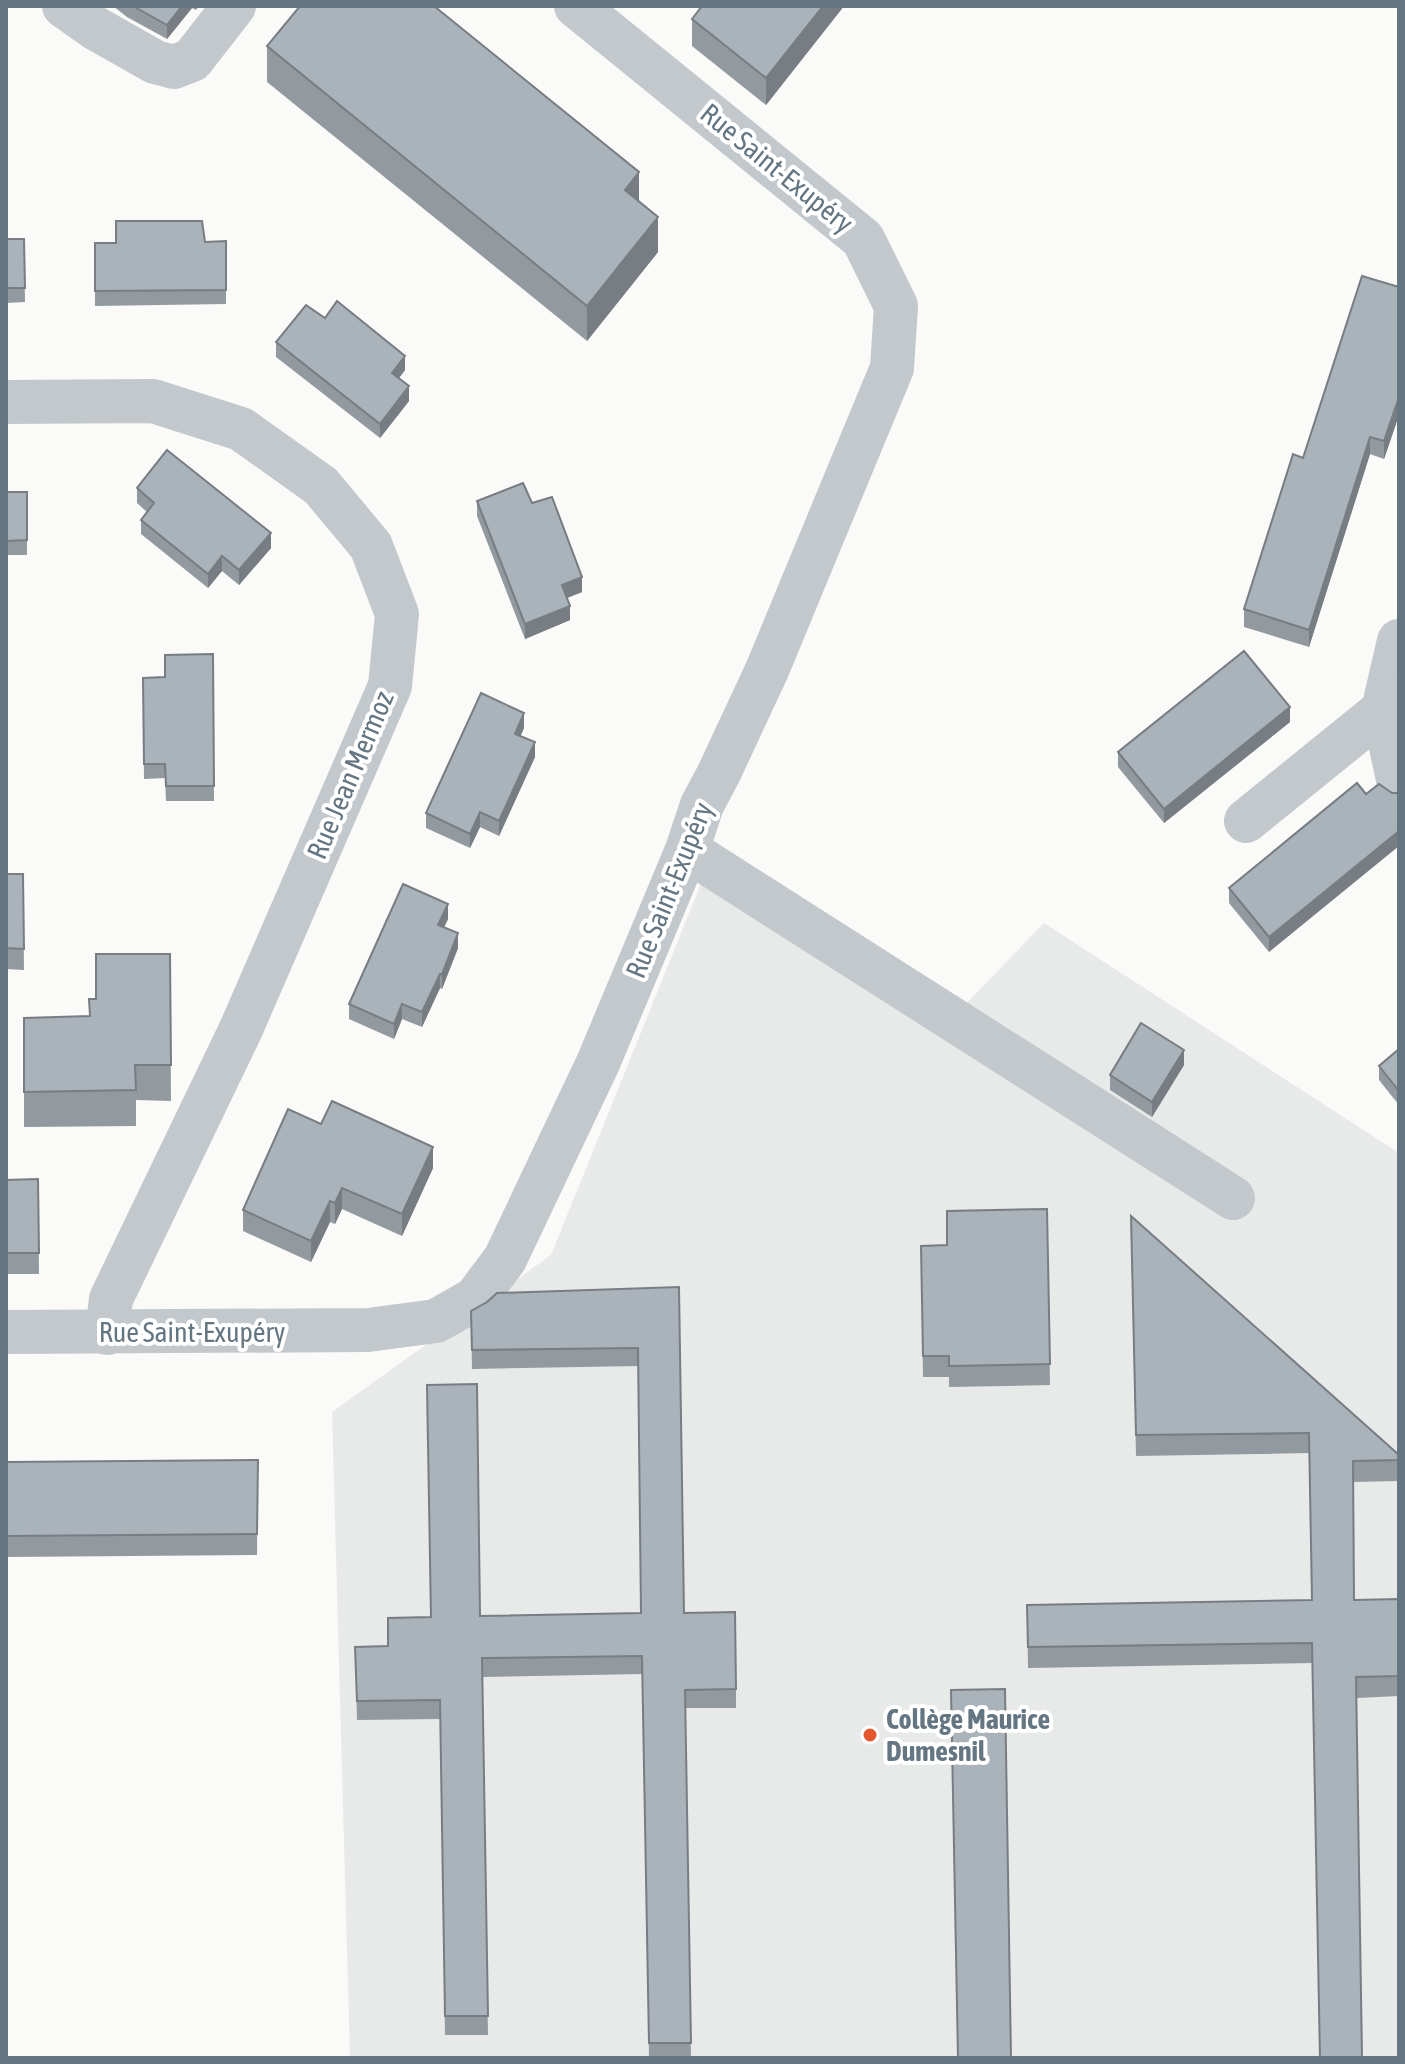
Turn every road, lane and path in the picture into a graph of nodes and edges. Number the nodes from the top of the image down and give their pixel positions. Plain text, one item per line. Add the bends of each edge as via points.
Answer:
1 (64, 6) edge
2 (234, 6) edge
3 (576, 6) edge
4 (6, 402) edge
5 (1399, 641) edge
6 (1391, 703) edge
7 (1399, 784) edge
8 (1246, 821) dead end
9 (687, 850) junction
10 (1233, 1198) dead end
11 (6, 1332) edge
12 (107, 1333) junction

1 - 2 street via 155,62 174,67 192,60
3 - 9 street, Rue Saint-Exupéry via 863,239 896,306 892,368
4 - 12 street, Rue Jean Mermoz via 153,401 241,429 321,486 371,546 397,614 390,686 241,1029 111,1299
5 - 6 street
6 - 7 street
6 - 8 street
9 - 10 street
9 - 12 street, Rue Saint-Exupéry via 598,1063 505,1259 475,1299 436,1321 368,1330
11 - 12 street, Rue Saint-Exupéry

